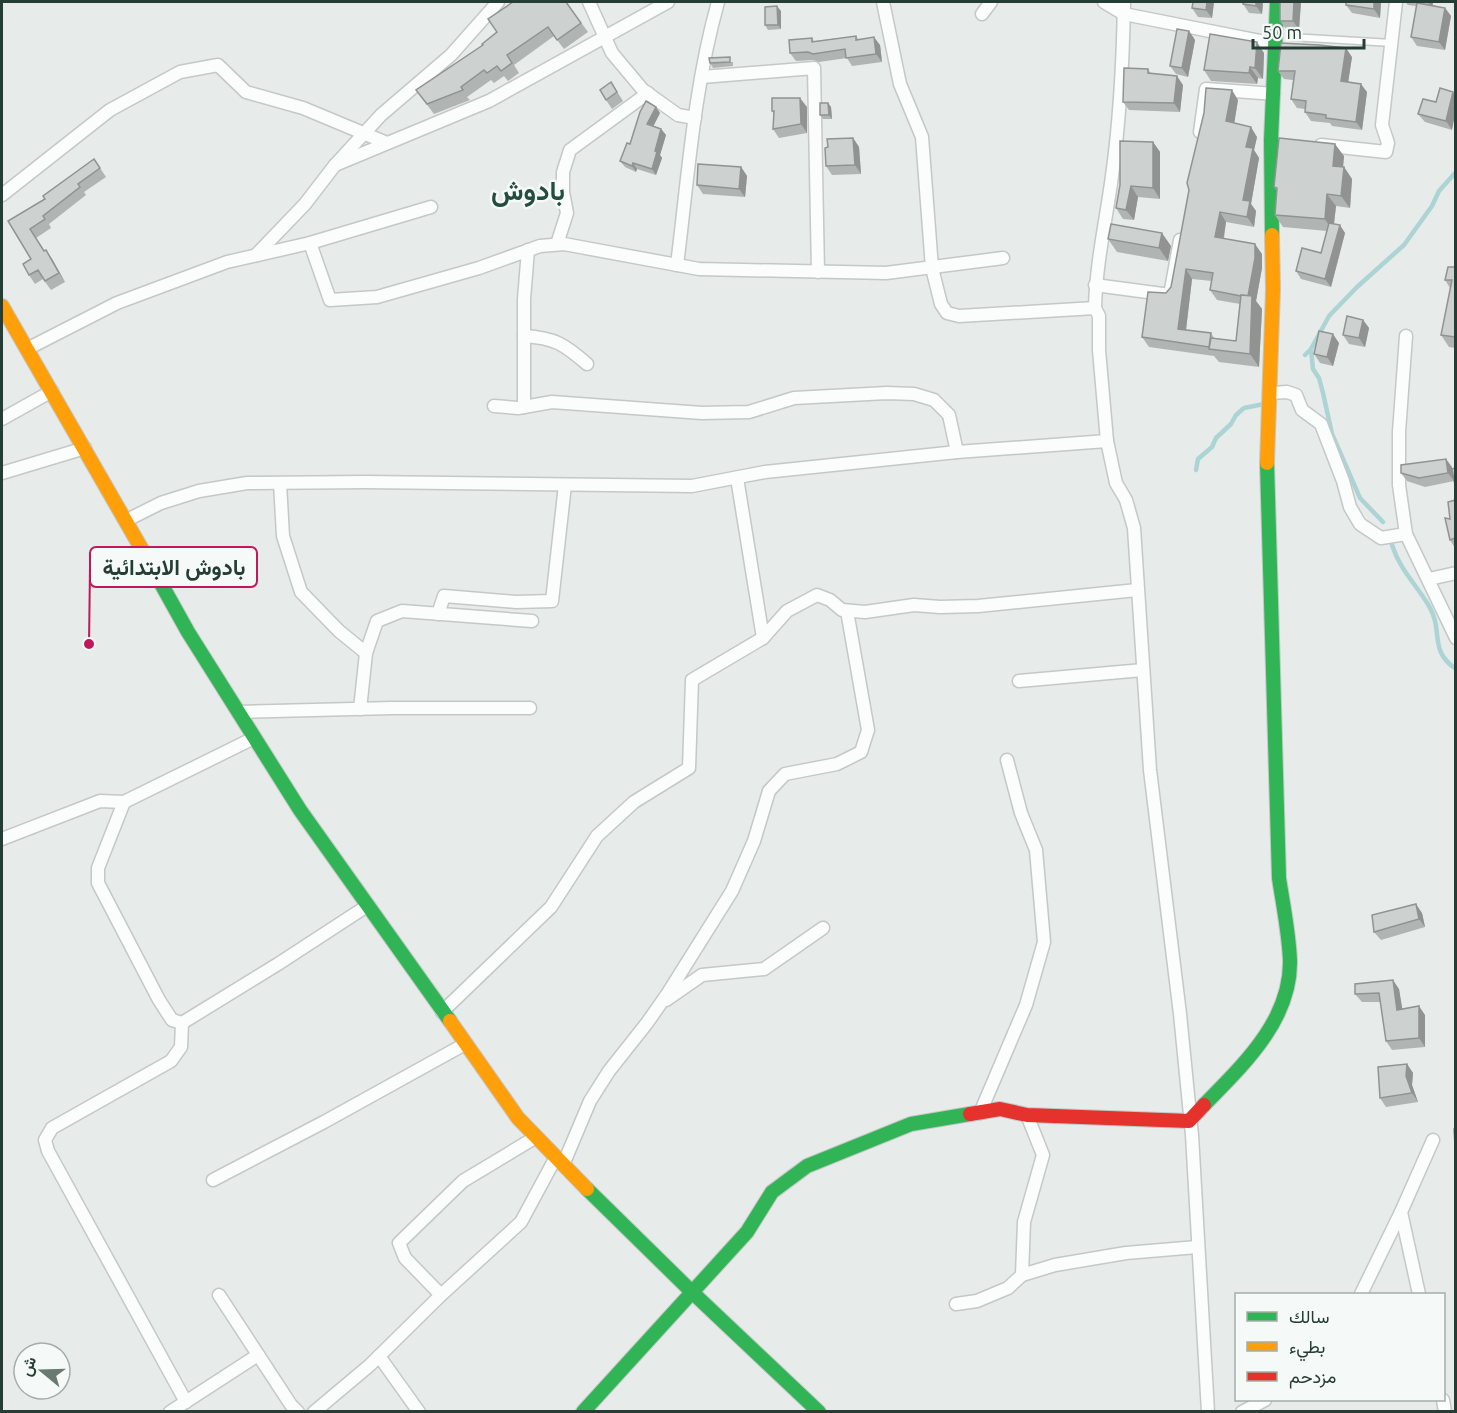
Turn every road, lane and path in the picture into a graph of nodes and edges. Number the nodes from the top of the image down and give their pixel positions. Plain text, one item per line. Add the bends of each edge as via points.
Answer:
1 (498, 2) edge
2 (590, 2) edge
3 (668, 2) edge
4 (718, 2) edge
5 (883, 2) edge
6 (991, 2) edge
7 (1104, 2) edge
8 (1277, 2) edge
9 (1396, 2) edge
10 (1124, 8) edge
11 (982, 14) dead end
12 (605, 36) junction
13 (1291, 37) dead end
14 (1392, 43) junction
15 (1275, 44) junction
16 (702, 77) junction
17 (648, 93) junction
18 (1274, 94) junction
19 (695, 118) junction
20 (1200, 132) edge
21 (364, 133) junction
22 (387, 143) junction
23 (1306, 144) edge
24 (335, 165) junction
25 (2, 195) edge
26 (431, 207) dead end
27 (1182, 230) edge
28 (310, 243) junction
29 (557, 244) junction
30 (528, 250) junction
31 (255, 255) junction
32 (1003, 258) dead end
33 (677, 265) junction
34 (932, 268) junction
35 (818, 272) junction
36 (1095, 285) junction
37 (2, 306) edge
38 (1095, 309) junction
39 (524, 336) junction
40 (1406, 336) dead end
41 (27, 349) junction
42 (587, 364) dead end
43 (52, 391) junction
44 (1269, 393) junction
45 (495, 406) dead end
46 (524, 407) junction
47 (2, 419) edge
48 (1107, 441) junction
49 (85, 448) junction
50 (957, 452) junction
51 (2, 473) edge
52 (737, 478) junction
53 (280, 483) junction
54 (565, 485) junction
55 (125, 521) junction
56 (1406, 534) junction
57 (1455, 573) edge
58 (1429, 579) junction
59 (1137, 590) junction
60 (847, 611) junction
61 (438, 614) junction
62 (532, 621) dead end
63 (1455, 638) edge
64 (763, 639) junction
65 (366, 653) junction
66 (1143, 670) junction
67 (1019, 681) dead end
68 (530, 708) dead end
69 (360, 710) junction
70 (238, 712) junction
71 (254, 738) junction
72 (1007, 760) dead end
73 (124, 802) junction
74 (2, 839) edge
75 (367, 906) junction
76 (823, 928) dead end
77 (660, 1004) junction
78 (442, 1012) junction
79 (182, 1023) junction
80 (465, 1044) junction
81 (980, 1113) junction
82 (1027, 1115) junction
83 (1189, 1121) junction
84 (537, 1137) junction
85 (1433, 1140) dead end
86 (560, 1161) junction
87 (213, 1180) dead end
88 (1401, 1212) junction
89 (1197, 1247) junction
90 (1022, 1275) junction
91 (693, 1293) junction
92 (1361, 1293) edge
93 (1419, 1293) edge
94 (219, 1295) dead end
95 (441, 1295) junction
96 (956, 1304) dead end
97 (258, 1355) junction
98 (379, 1356) junction
99 (1263, 1401) edge
100 (186, 1402) junction
101 (170, 1412) edge
102 (298, 1412) edge
103 (314, 1412) edge
104 (419, 1412) edge
105 (583, 1412) edge
106 (819, 1412) edge
107 (1208, 1412) edge
108 (1242, 1412) edge

1 - 21 street via 451,55
2 - 12 street
3 - 12 street
4 - 16 street
5 - 34 street via 900,84 922,137
6 - 11 street
7 - 10 street
8 - 15 street
9 - 14 street
10 - 15 street
10 - 36 street via 1112,176
12 - 17 street via 612,53
12 - 22 street via 489,101
13 - 14 lane
14 - 23 street via 1382,125 1388,143 1386,152
15 - 18 street
16 - 19 street
16 - 35 street via 814,68
17 - 19 street via 678,115
17 - 29 street via 570,150 562,172 567,213
18 - 20 street via 1206,88
18 - 44 street via 1277,141 1271,216 1274,289
19 - 33 street
21 - 22 street
21 - 24 street
21 - 25 street via 303,108 246,92 218,64 180,72 110,110
22 - 24 street
24 - 31 street via 305,204
26 - 28 street
27 - 36 street via 1170,295
28 - 30 street via 330,300 377,297
28 - 31 street
29 - 30 street
29 - 33 street
30 - 39 street
31 - 41 street via 117,303
32 - 34 street
33 - 35 street
34 - 35 street via 886,273
34 - 38 street via 941,304 947,313 958,316
36 - 38 street
37 - 41 street
38 - 48 street via 1099,316
39 - 42 street via 543,337 565,345
39 - 46 street
40 - 56 street via 1399,432 1399,485
41 - 43 street
43 - 47 street
43 - 49 street
44 - 56 street via 1296,395 1302,410 1321,424 1350,507 1360,524 1381,538
44 - 83 street via 1267,510 1279,878 1290,964 1284,998 1273,1024 1250,1057
45 - 46 street
46 - 50 street via 552,402 702,413 749,412 794,398 914,394 934,400 949,415
48 - 50 street
48 - 59 street via 1116,483 1134,528
49 - 51 street
49 - 55 street
50 - 52 street
52 - 54 street via 692,486
52 - 64 street
53 - 54 street
53 - 55 street via 247,483 199,491 161,503
53 - 65 street via 283,536 301,592
54 - 61 street via 552,601 444,596
55 - 70 street
56 - 58 street
57 - 58 street
58 - 63 street
59 - 60 street via 978,606 914,605
59 - 66 street
60 - 64 street via 817,595 787,611
60 - 77 street via 868,730 861,752 837,764 785,774 769,791 754,841 732,891
61 - 62 street
61 - 65 street via 402,611 377,621
64 - 78 street via 692,680 689,768 634,802 597,836 551,907
65 - 69 street
66 - 67 street
66 - 83 street via 1150,770
68 - 69 street
69 - 70 street
70 - 71 street
71 - 73 street
71 - 75 street
72 - 81 street via 1036,850 1044,942 1026,1005
73 - 74 street via 100,801
73 - 79 street via 99,868 98,883 159,1000 172,1020
75 - 78 street
75 - 79 street
76 - 77 street via 764,969 702,975
77 - 86 street via 609,1071
78 - 80 street
79 - 100 street via 181,1047 171,1061 52,1128 45,1140
80 - 84 street via 518,1118
80 - 87 street
81 - 82 street via 1000,1109
81 - 91 street via 911,1125 807,1166 772,1192 747,1232
82 - 83 street
82 - 90 street via 1043,1155 1024,1222
83 - 89 street
84 - 86 street
84 - 95 street via 463,1181 399,1243 405,1258
85 - 88 street
86 - 91 street
86 - 95 street via 521,1222
88 - 92 street
88 - 93 street
89 - 90 street via 1126,1253
89 - 107 street
90 - 96 street via 1008,1288 977,1301
91 - 105 street
91 - 106 street
94 - 97 street
95 - 98 street
97 - 100 street
97 - 102 street
98 - 103 street
98 - 104 street
99 - 108 street
100 - 101 street

